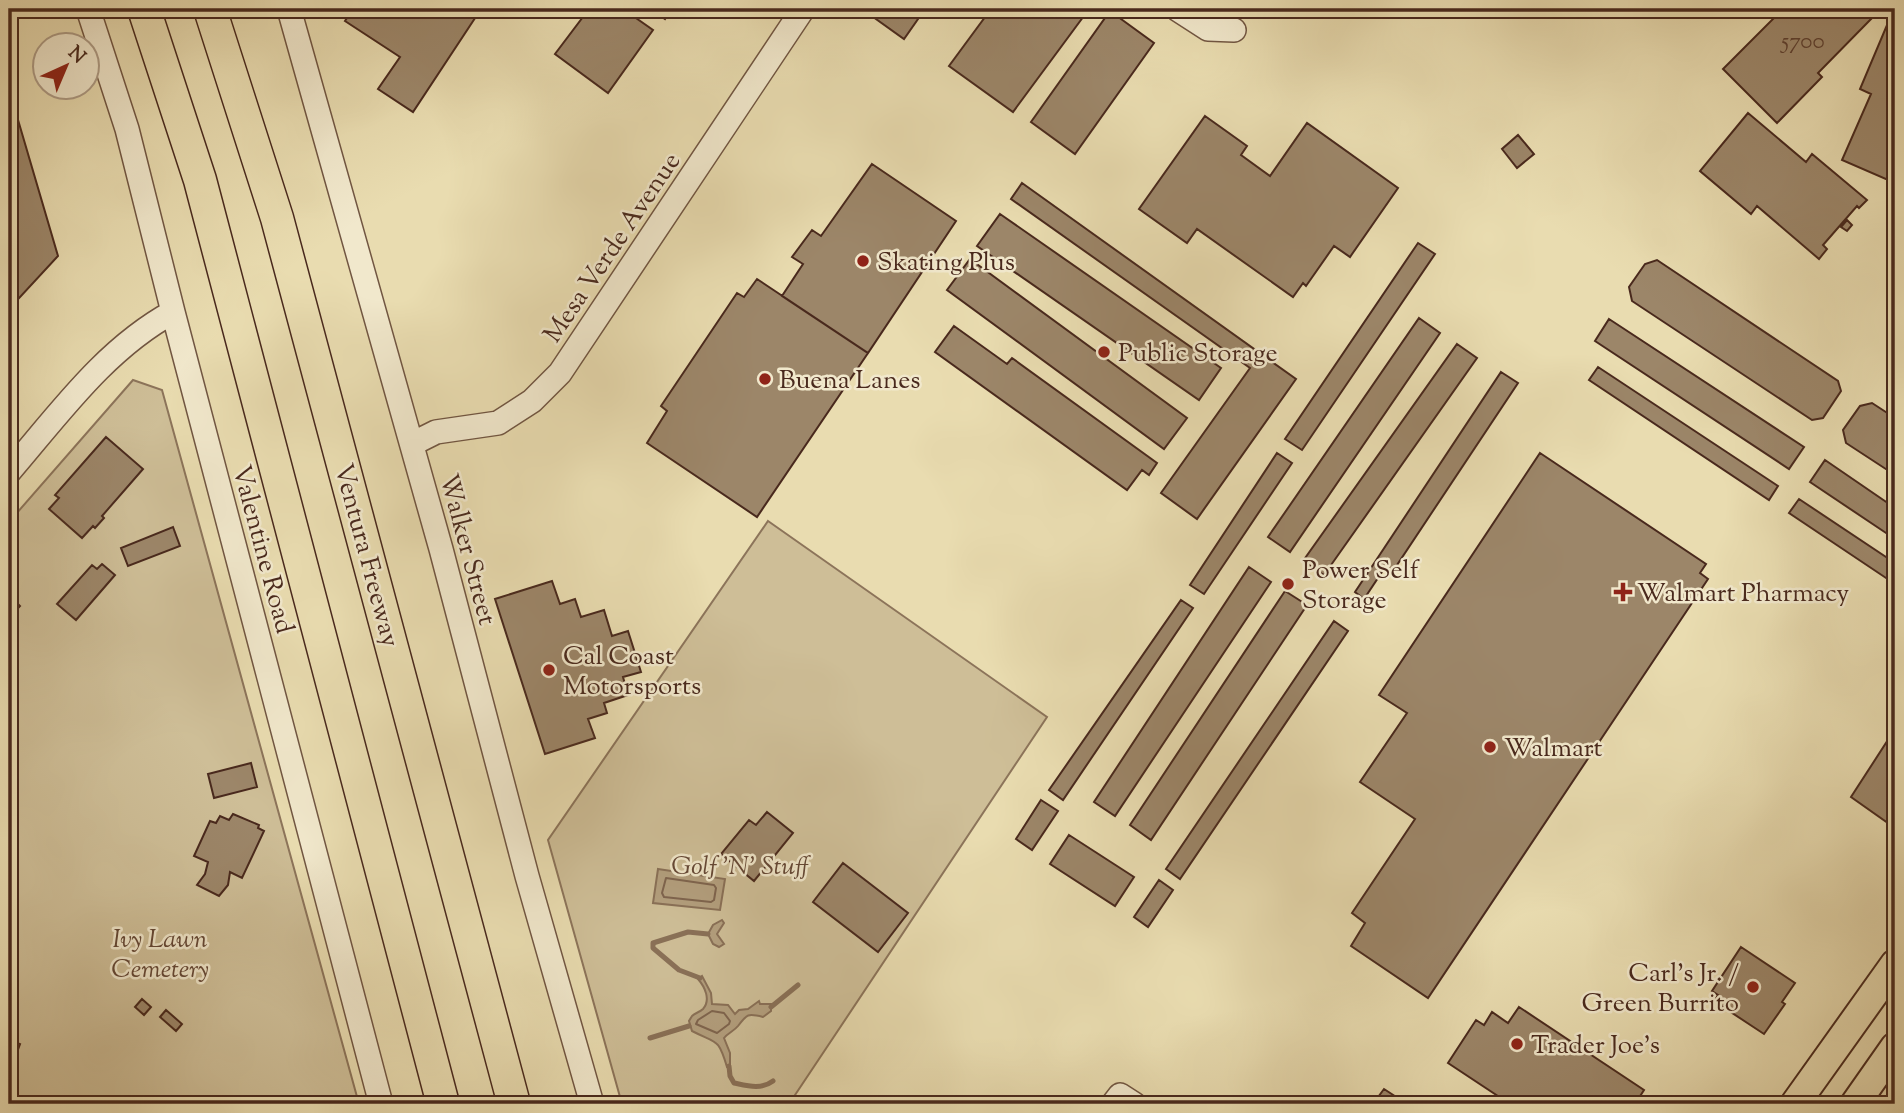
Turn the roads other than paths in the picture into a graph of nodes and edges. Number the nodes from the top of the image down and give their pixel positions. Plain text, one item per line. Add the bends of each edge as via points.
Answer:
1 (88, 9) edge
2 (144, 9) edge
3 (210, 9) edge
4 (289, 9) edge
5 (803, 9) edge
6 (1178, 9) edge
7 (1234, 30) dead end
8 (173, 312) junction
9 (412, 444) junction
10 (9, 472) edge
11 (1895, 964) edge
12 (1895, 1047) edge
13 (442, 1102) edge
14 (381, 1104) edge
15 (514, 1104) edge
16 (592, 1104) edge
17 (1795, 1104) edge
18 (1855, 1104) edge

1 - 8 street, Valentine Road via 127,129
2 - 13 highway via 201,180
3 - 15 highway, Ventura Freeway via 277,218
4 - 9 street, Walker Street
5 - 9 street, Mesa Verde Avenue via 560,373 532,401 498,423 436,432
6 - 7 street via 1208,29
8 - 10 street via 104,362
8 - 14 street, Valentine Road
9 - 16 street, Walker Street
11 - 17 main road
12 - 18 main road

